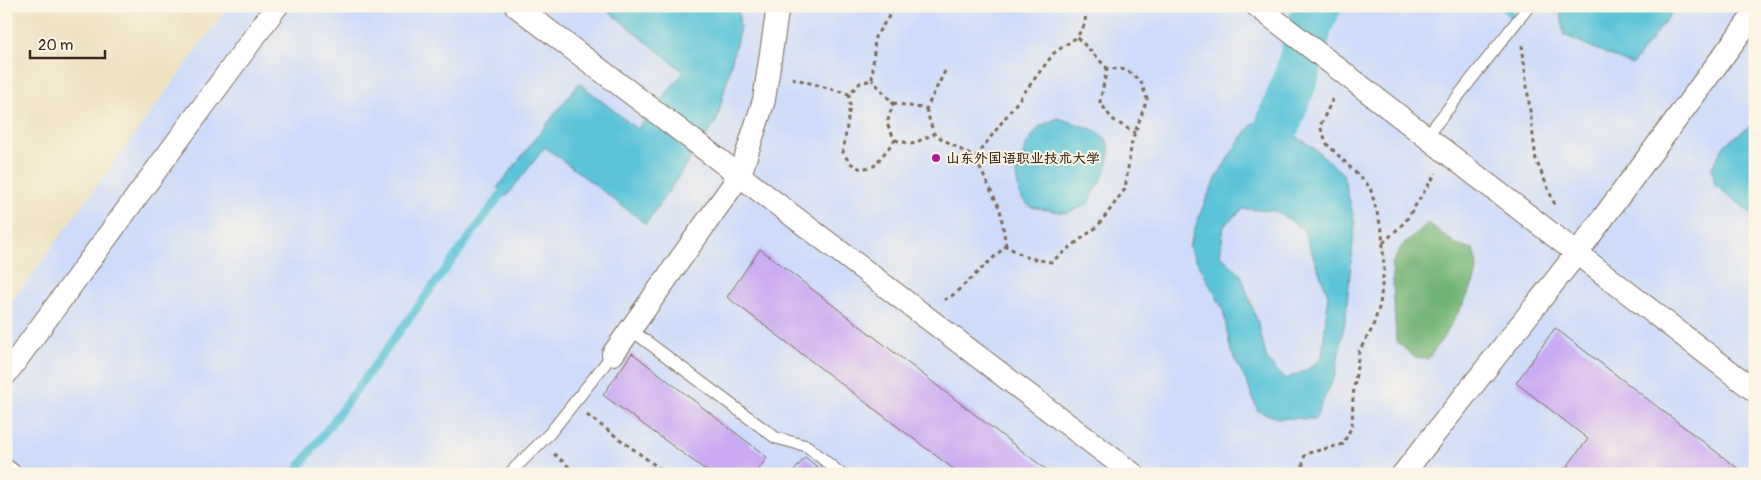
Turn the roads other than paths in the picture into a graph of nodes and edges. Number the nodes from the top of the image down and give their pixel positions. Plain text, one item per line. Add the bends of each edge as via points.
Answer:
1 (277, 6) edge
2 (516, 6) edge
3 (778, 6) edge
4 (1529, 6) edge
5 (1266, 13) edge
6 (1755, 13) edge
7 (1426, 137) junction
8 (740, 175) junction
9 (1577, 254) junction
10 (630, 329) junction
11 (613, 354) joint
12 (6, 374) edge
13 (1755, 391) edge
14 (6, 464) edge
15 (18, 474) edge
16 (509, 474) edge
17 (841, 474) edge
18 (1132, 474) edge
19 (1403, 474) edge

1 - 12 street
2 - 8 street
3 - 8 street via 764,100
4 - 7 lane
5 - 7 street
6 - 9 street
7 - 9 street
8 - 10 street
8 - 18 street
9 - 13 street
9 - 19 street
10 - 11 street
10 - 17 lane via 776,438 807,446
11 - 16 lane
14 - 15 lane

